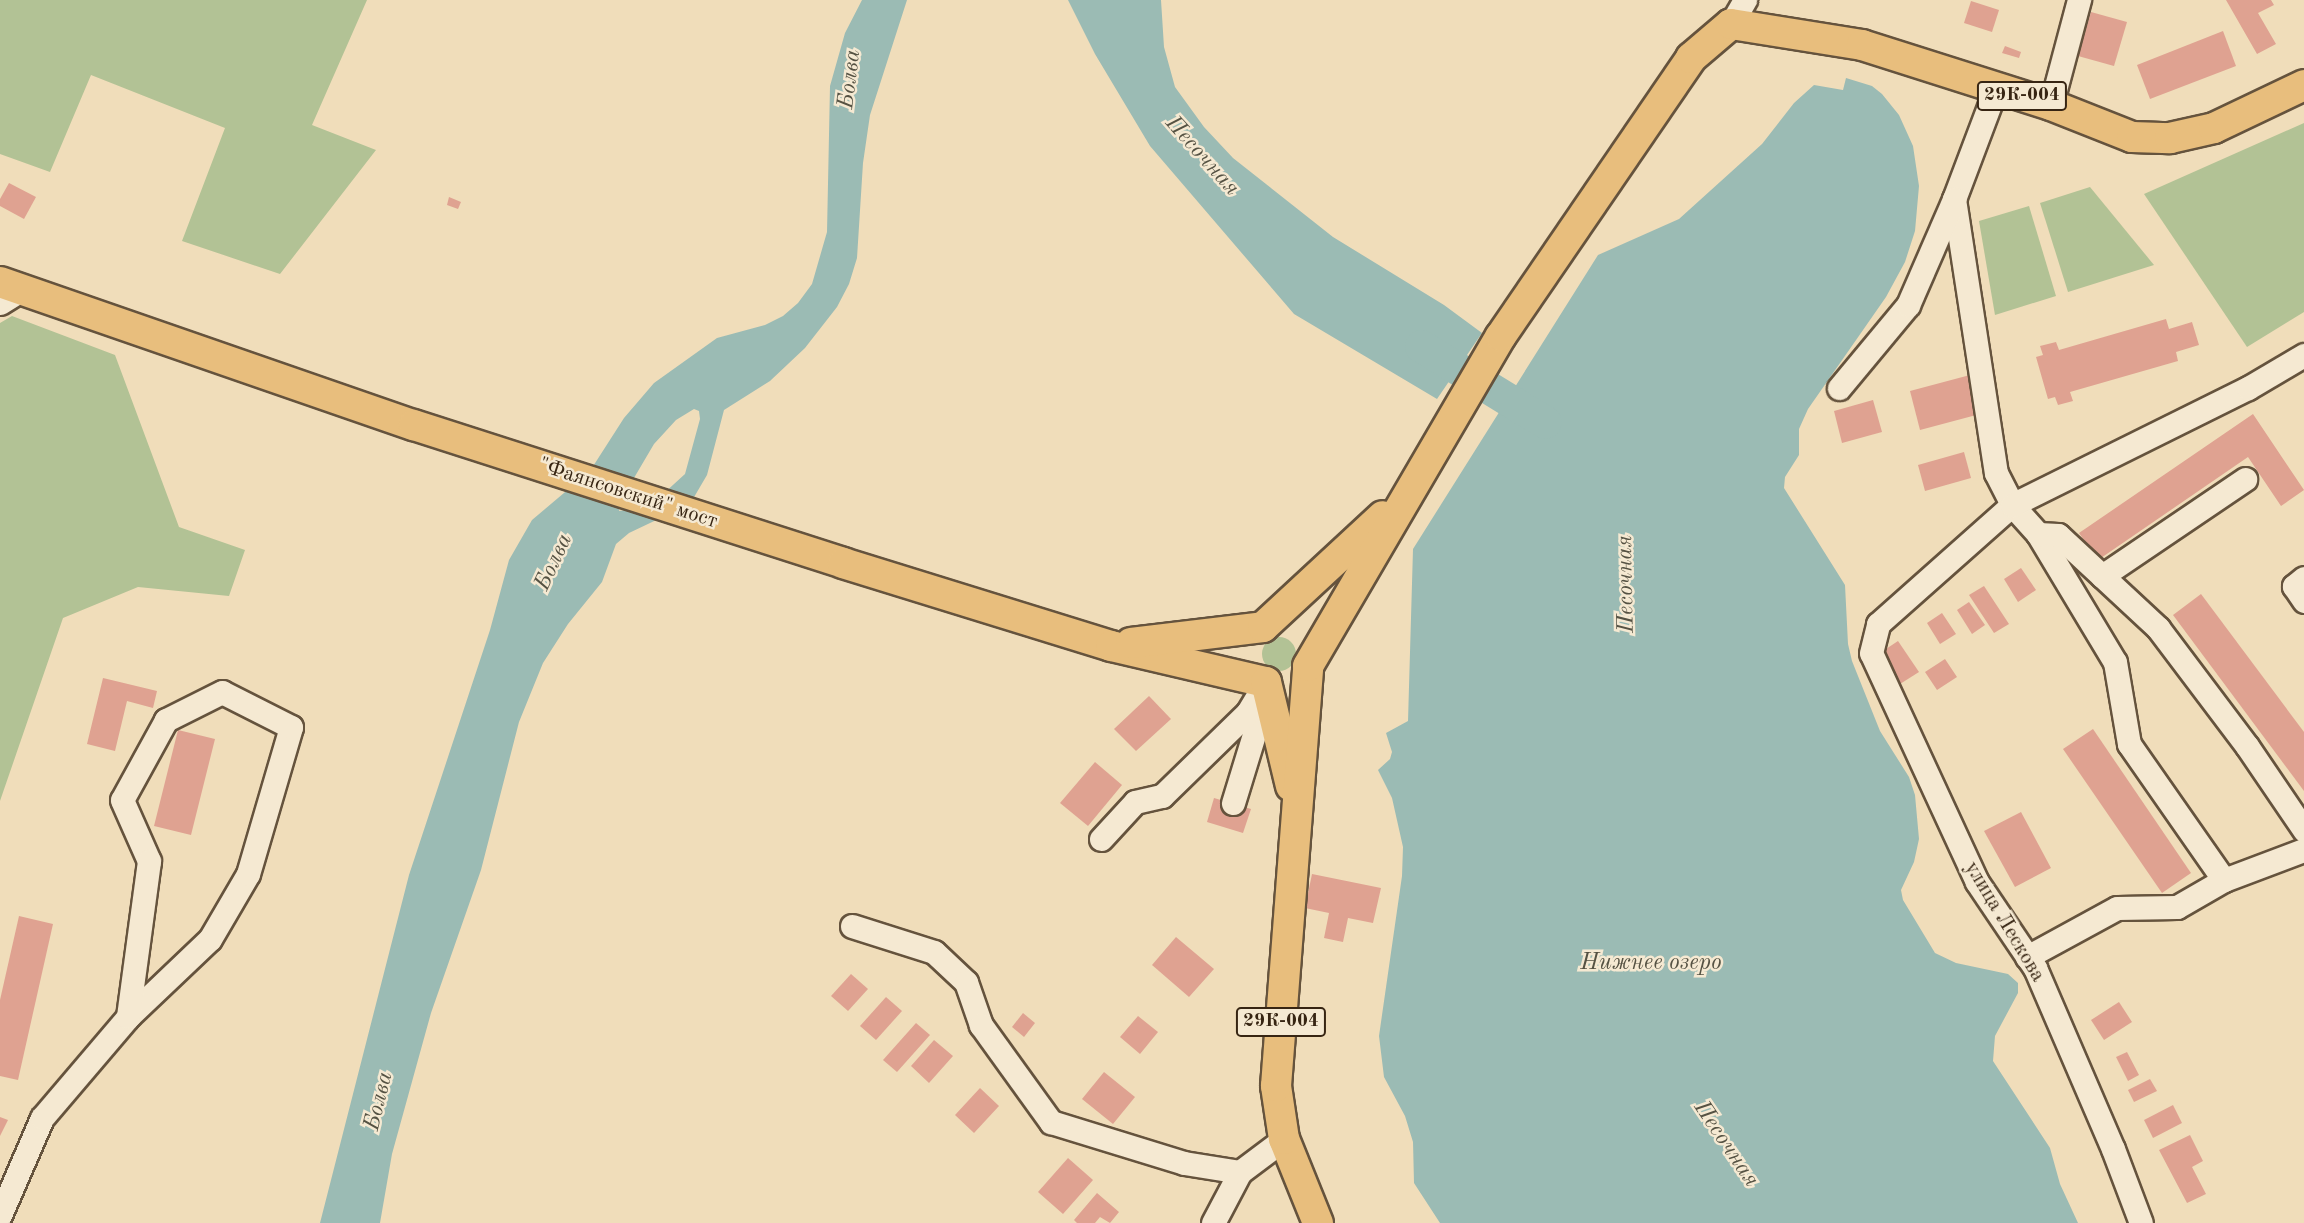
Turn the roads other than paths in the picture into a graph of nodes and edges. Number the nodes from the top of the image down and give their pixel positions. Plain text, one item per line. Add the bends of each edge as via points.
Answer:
1 (2079, 0) edge
2 (1738, 12) edge
3 (2304, 85) edge
4 (1996, 88) junction
5 (2051, 106) junction
6 (1954, 199) junction
7 (7, 291) edge
8 (2302, 360) edge
9 (1839, 388) dead end
10 (2245, 479) dead end
11 (1404, 497) junction
12 (2012, 505) junction
13 (2038, 534) junction
14 (2102, 576) junction
15 (2304, 578) edge
16 (2304, 601) edge
17 (1263, 627) junction
18 (1111, 646) junction
19 (1308, 666) junction
20 (1266, 682) junction
21 (1248, 712) junction
22 (1233, 803) dead end
23 (1297, 814) junction
24 (2304, 830) edge
25 (1101, 839) dead end
26 (2304, 850) edge
27 (2224, 880) junction
28 (852, 926) dead end
29 (2028, 957) junction
30 (128, 1017) junction
31 (1284, 1139) junction
32 (1240, 1172) junction
33 (0, 1215) edge
34 (1213, 1223) edge
35 (1318, 1223) edge
36 (2141, 1223) edge

1 - 5 street
2 - 4 main road, 29К-004
2 - 11 main road, 29К-004 via 1691,58 1501,336
3 - 5 main road, 29К-004 via 2214,128 2170,138 2133,137
4 - 5 main road, 29К-004
4 - 6 street
6 - 9 street via 1908,305
6 - 12 street via 1996,473
7 - 18 main road, "Фаянсовский" мост
8 - 12 street
10 - 14 street
11 - 17 main road, 29К-004
11 - 19 main road
12 - 13 street
12 - 29 street, улица Лескова via 1878,624 1871,653 1976,882
13 - 14 street via 2058,535
13 - 27 street via 2115,662 2129,744
14 - 24 street via 2158,628
15 - 16 street via 2294,586
17 - 18 main road
17 - 19 main road via 1282,622 1300,630 1310,646
17 - 20 main road, 29К-004 via 1250,641 1248,651 1252,669
18 - 20 main road, "Фаянсовский" мост
19 - 20 main road via 1295,681
19 - 23 main road
20 - 21 street
20 - 23 main road, 29К-004
21 - 22 street via 1255,731
21 - 25 street via 1162,796 1135,802
23 - 31 main road, 29К-004 via 1276,1086
26 - 27 street
27 - 29 street via 2177,907 2117,908
28 - 32 street via 934,952 966,982 981,1026 1051,1122 1184,1163
29 - 36 street, улица Лескова
30 - 30 street via 149,861 122,800 166,720 222,692 291,727 248,874 210,939
30 - 33 street via 42,1118
31 - 32 street
31 - 35 main road, 29К-004
32 - 34 street

